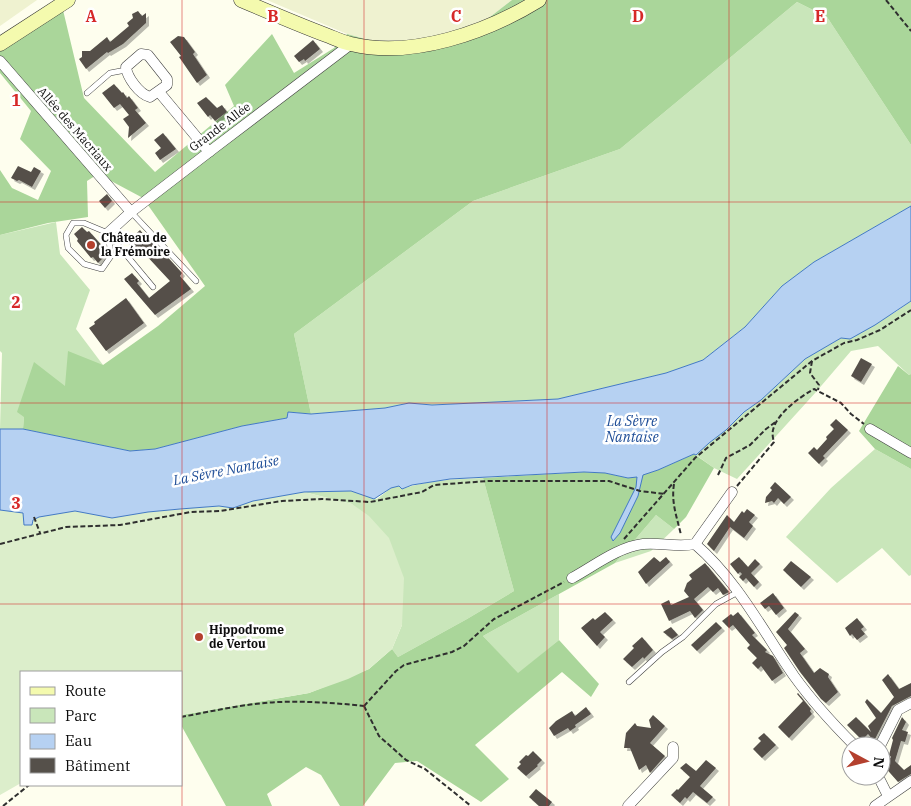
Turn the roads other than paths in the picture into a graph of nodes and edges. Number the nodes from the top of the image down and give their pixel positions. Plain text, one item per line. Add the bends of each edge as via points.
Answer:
1 (68, 0) edge
2 (241, 0) edge
3 (539, 0) edge
4 (0, 44) edge
5 (350, 44) junction
6 (0, 61) edge
7 (127, 70) junction
8 (159, 92) junction
9 (87, 93) dead end
10 (208, 152) junction
11 (131, 212) junction
12 (108, 233) junction
13 (196, 281) dead end
14 (153, 286) dead end
15 (870, 429) road end
16 (911, 453) edge
17 (732, 492) road end
18 (695, 544) junction
19 (572, 578) road end
20 (738, 592) junction
21 (629, 682) dead end
22 (911, 703) edge
23 (846, 736) edge
24 (885, 736) edge
25 (673, 747) dead end
26 (911, 781) edge
27 (883, 786) edge
28 (888, 796) junction
29 (628, 806) edge
30 (875, 806) edge

1 - 4 street
2 - 5 street
3 - 5 street via 504,19 437,42 395,48
5 - 10 street, Grande Allée
6 - 11 street, Allée des Macriaux
7 - 8 street via 144,96 150,97
7 - 8 street via 126,66 141,54 148,55 167,78 167,85
7 - 9 lane via 110,73
8 - 10 street
10 - 11 street, Grande Allée
11 - 12 street, Grande Allée
11 - 13 lane
12 - 12 lane via 84,223 73,223 66,235 68,248 84,264 102,269 111,256
12 - 14 lane
15 - 16 street
17 - 18 street
18 - 19 street via 682,547 644,544 624,549
18 - 20 street
20 - 21 lane via 716,604 683,637
20 - 23 street via 795,678
22 - 24 street via 898,710
25 - 29 street via 673,758
26 - 28 street
27 - 28 street
28 - 30 street

